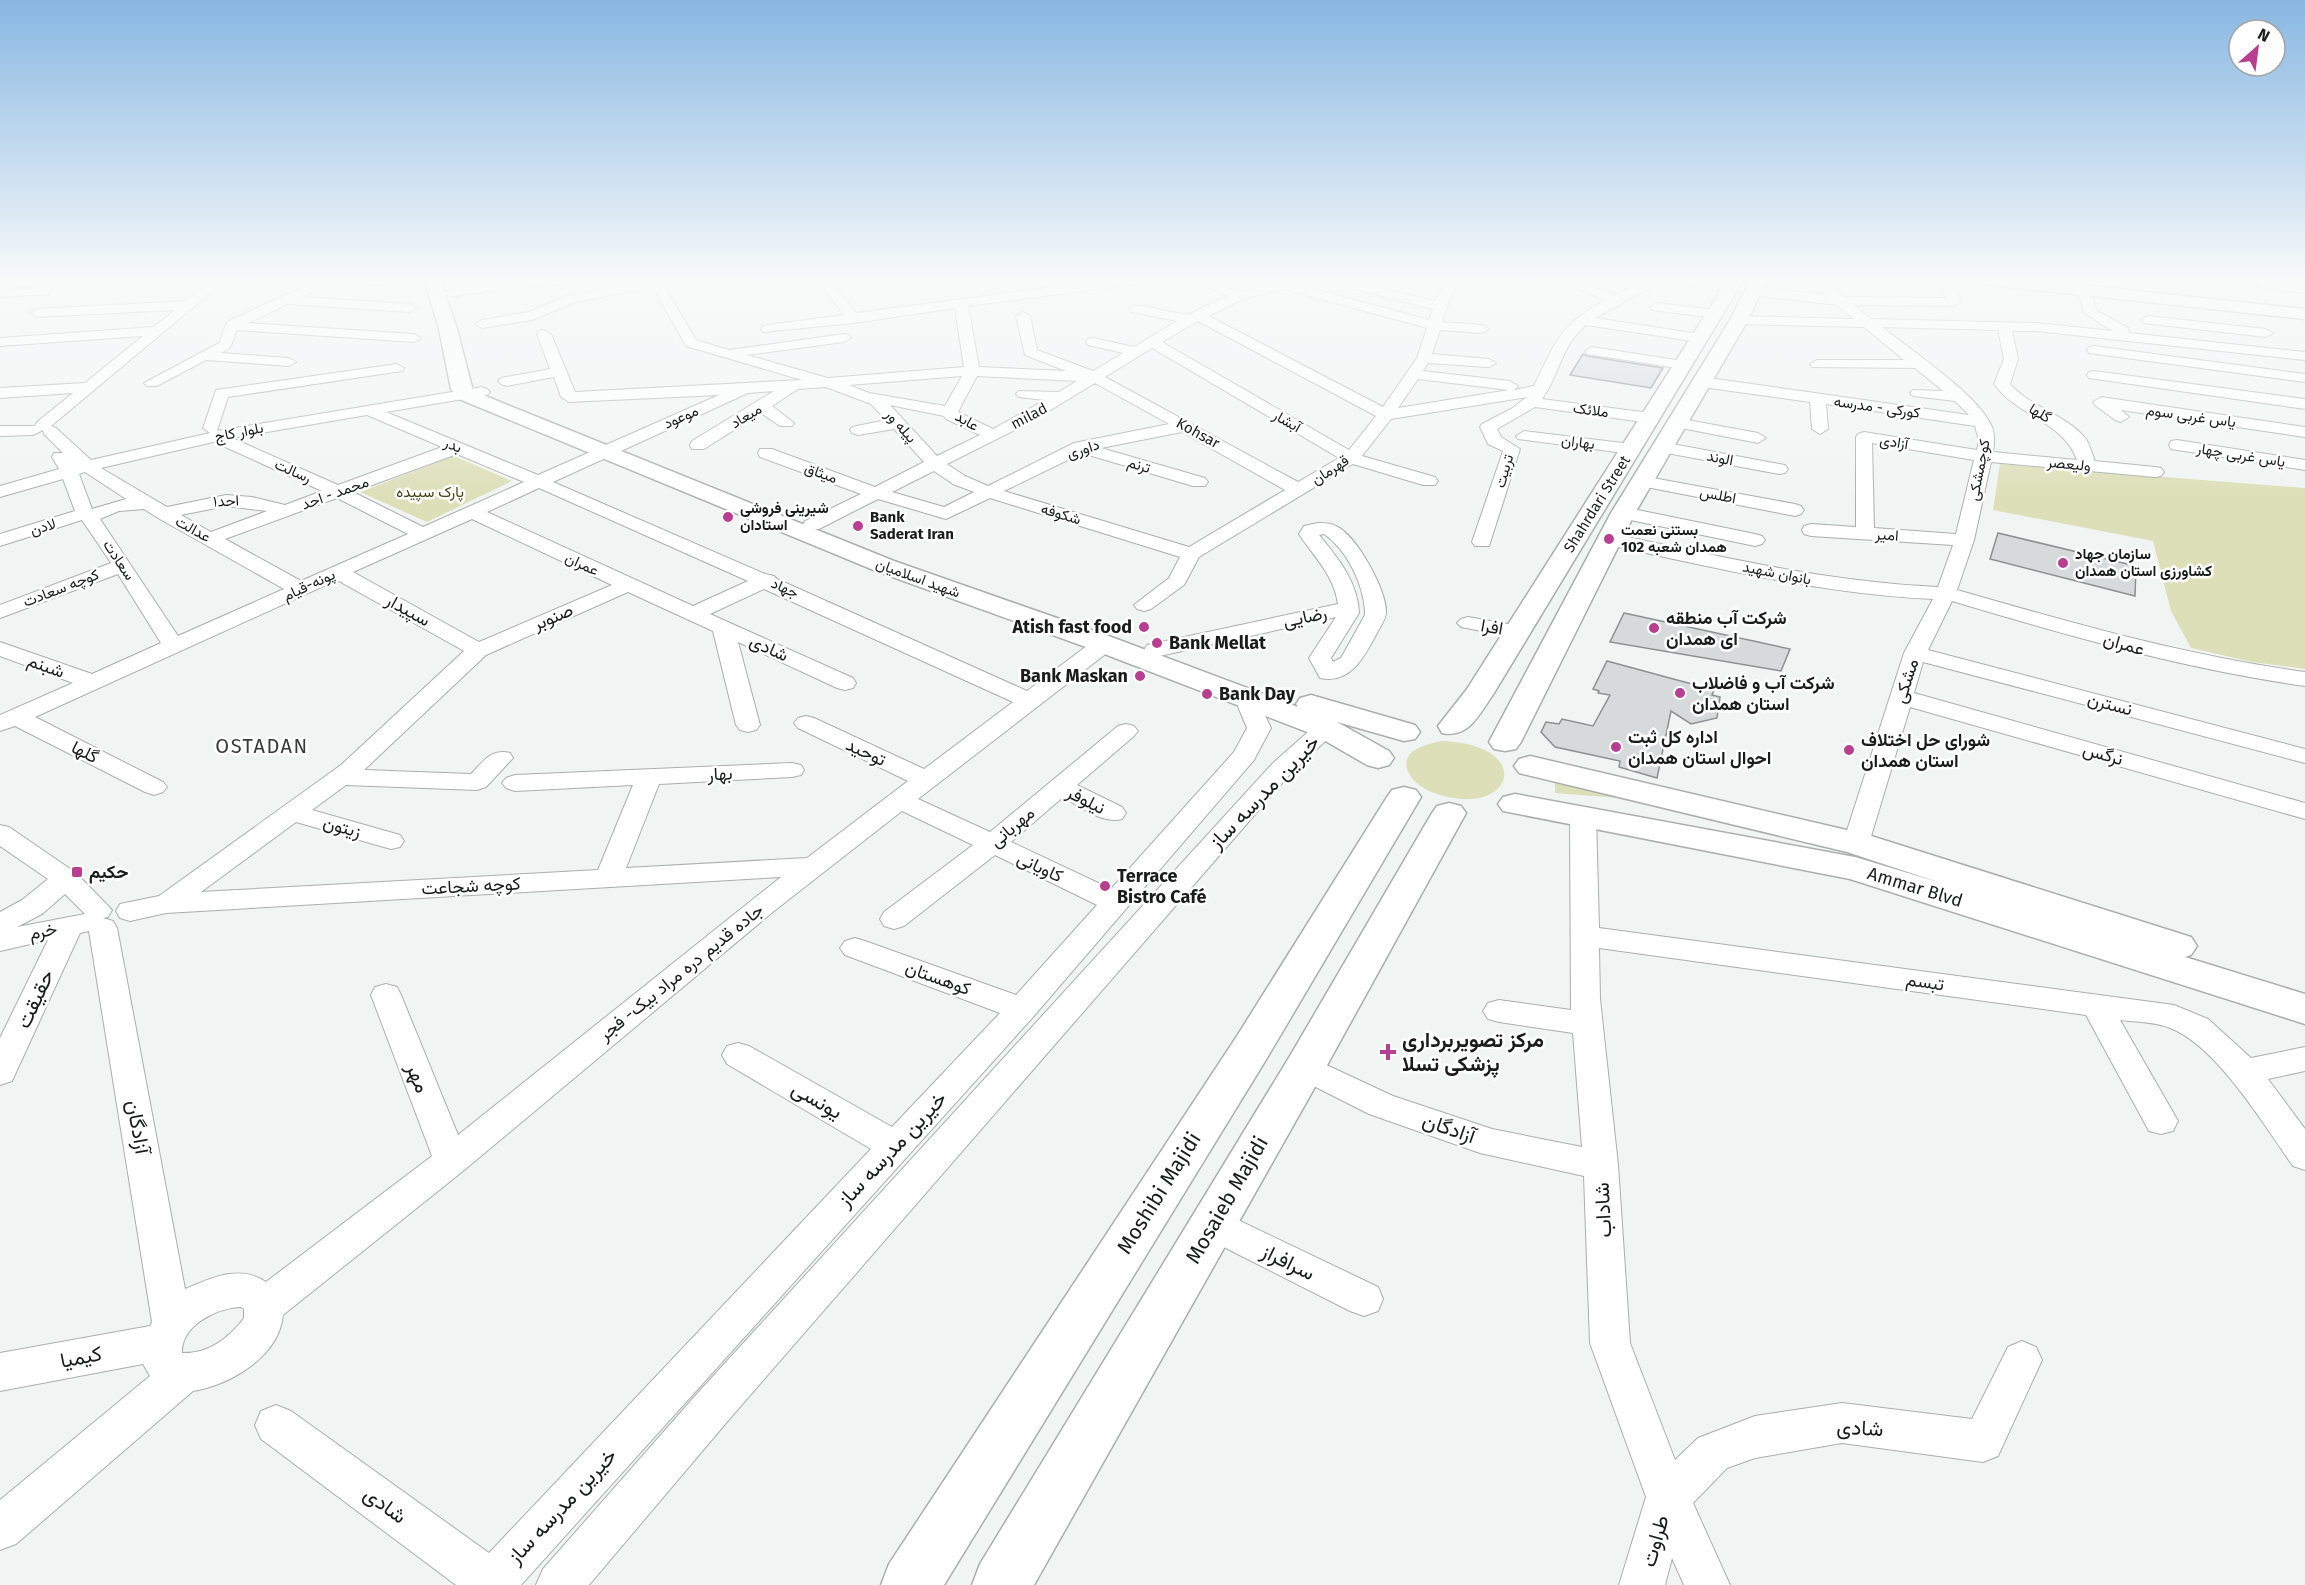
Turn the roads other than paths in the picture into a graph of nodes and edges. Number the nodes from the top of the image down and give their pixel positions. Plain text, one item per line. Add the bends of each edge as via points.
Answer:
1 (131, 353) edge
2 (139, 353) edge
3 (211, 353) edge
4 (457, 353) edge
5 (467, 353) edge
6 (551, 353) edge
7 (723, 353) edge
8 (733, 353) edge
9 (969, 353) edge
10 (1033, 353) edge
11 (1135, 353) edge
12 (1172, 353) edge
13 (1264, 353) edge
14 (1426, 353) edge
15 (1556, 353) edge
16 (1605, 353) edge
17 (1690, 353) edge
18 (1723, 353) edge
19 (1906, 353) edge
20 (2010, 353) edge
21 (2116, 353) edge
22 (2279, 353) edge
23 (726, 354) junction
24 (206, 356) junction
25 (2305, 356) edge
26 (346, 358) dead end
27 (1424, 358) junction
28 (256, 360) junction
29 (289, 362) dead end
30 (971, 363) junction
31 (1489, 363) dead end
32 (1817, 364) dead end
33 (1920, 364) junction
34 (897, 365) dead end
35 (1683, 365) junction
36 (397, 368) dead end
37 (559, 372) junction
38 (1714, 372) junction
39 (229, 373) dead end
40 (1414, 374) junction
41 (2094, 375) dead end
42 (343, 377) junction
43 (1095, 377) junction
44 (2305, 378) edge
45 (506, 381) dead end
46 (152, 383) dead end
47 (794, 386) junction
48 (90, 387) junction
49 (745, 389) junction
50 (472, 391) junction
51 (826, 391) junction
52 (1576, 391) dead end
53 (0, 393) edge
54 (1918, 393) dead end
55 (859, 394) junction
56 (1024, 394) dead end
57 (1536, 396) junction
58 (1062, 397) junction
59 (1960, 397) junction
60 (1818, 399) junction
61 (2305, 404) edge
62 (762, 406) junction
63 (1560, 406) junction
64 (369, 410) junction
65 (950, 412) junction
66 (1386, 415) junction
67 (2121, 417) dead end
68 (1650, 418) junction
69 (1982, 422) junction
70 (786, 423) dead end
71 (898, 423) junction
72 (1677, 423) junction
73 (1185, 426) junction
74 (44, 428) junction
75 (211, 428) junction
76 (1820, 429) dead end
77 (858, 430) dead end
78 (0, 432) edge
79 (2305, 432) edge
80 (993, 435) junction
81 (1524, 436) dead end
82 (1758, 438) dead end
83 (229, 442) dead end
84 (698, 445) dead end
85 (2176, 445) dead end
86 (459, 447) junction
87 (1080, 447) junction
88 (1662, 447) junction
89 (611, 448) junction
90 (1631, 448) junction
91 (765, 453) dead end
92 (1983, 456) junction
93 (1351, 458) junction
94 (75, 464) junction
95 (935, 464) junction
96 (2305, 465) edge
97 (2088, 466) junction
98 (1779, 470) dead end
99 (2155, 472) dead end
100 (0, 479) edge
101 (538, 480) junction
102 (1430, 481) dead end
103 (1642, 481) junction
104 (1199, 482) dead end
105 (1299, 490) junction
106 (0, 492) edge
107 (339, 492) junction
108 (988, 492) junction
109 (876, 493) junction
110 (147, 504) junction
111 (1795, 510) dead end
112 (286, 511) junction
113 (471, 511) junction
114 (1623, 513) junction
115 (165, 514) junction
116 (88, 516) junction
117 (812, 525) junction
118 (1811, 530) dead end
119 (421, 533) junction
120 (1865, 534) junction
121 (211, 538) junction
122 (1609, 539) junction
123 (0, 540) edge
124 (1755, 540) dead end
125 (1964, 540) junction
126 (1482, 542) dead end
127 (1191, 554) junction
128 (123, 565) junction
129 (338, 572) junction
130 (767, 580) junction
131 (628, 585) junction
132 (300, 589) junction
133 (1946, 593) junction
134 (1143, 605) dead end
135 (1349, 608) junction
136 (0, 612) edge
137 (693, 614) junction
138 (1468, 623) dead end
139 (723, 628) junction
140 (1517, 632) junction
141 (1104, 644) junction
142 (174, 646) junction
143 (0, 649) edge
144 (478, 650) junction
145 (1155, 650) junction
146 (1915, 653) junction
147 (1328, 673) junction
148 (2305, 679) edge
149 (92, 682) junction
150 (845, 683) dead end
151 (1246, 697) junction
152 (1901, 697) junction
153 (1030, 701) junction
154 (1320, 717) junction
155 (8, 720) edge
156 (806, 723) dead end
157 (748, 725) dead end
158 (1454, 726) junction
159 (1126, 731) dead end
160 (1404, 732) junction
161 (1517, 754) junction
162 (1245, 756) junction
163 (2305, 756) edge
164 (501, 758) dead end
165 (1378, 758) junction
166 (1282, 768) junction
167 (792, 770) dead end
168 (341, 777) junction
169 (649, 778) junction
170 (926, 780) junction
171 (515, 783) dead end
172 (1060, 786) junction
173 (154, 787) dead end
174 (1404, 797) junction
175 (900, 800) junction
176 (1481, 811) junction
177 (2305, 811) edge
178 (292, 813) junction
179 (1113, 813) dead end
180 (1583, 817) junction
181 (0, 833) edge
182 (391, 841) dead end
183 (1856, 843) junction
184 (992, 844) junction
185 (813, 866) junction
186 (608, 878) junction
187 (66, 879) junction
188 (1116, 902) junction
189 (166, 904) junction
190 (97, 919) junction
191 (894, 919) dead end
192 (0, 924) edge
193 (1586, 936) junction
194 (0, 941) edge
195 (855, 948) dead end
196 (2305, 987) edge
197 (386, 995) dead end
198 (2095, 1004) junction
199 (1022, 1009) junction
200 (2305, 1009) edge
201 (1499, 1011) dead end
202 (1587, 1024) junction
203 (738, 1055) dead end
204 (2305, 1059) edge
205 (1305, 1067) junction
206 (0, 1072) edge
207 (2245, 1072) junction
208 (2161, 1121) dead end
209 (895, 1146) junction
210 (2305, 1156) edge
211 (451, 1161) junction
212 (1601, 1165) junction
213 (1213, 1224) junction
214 (1364, 1299) dead end
215 (262, 1307) junction
216 (173, 1346) junction
217 (2022, 1360) dead end
218 (0, 1372) edge
219 (276, 1425) dead end
220 (1668, 1497) junction
221 (0, 1528) edge
222 (492, 1584) edge
223 (559, 1585) edge
224 (910, 1585) edge
225 (1001, 1585) edge
226 (1642, 1585) edge
227 (1707, 1585) edge

1 - 48 street
2 - 74 street
3 - 24 street
4 - 50 main road
5 - 50 main road via 474,377
6 - 37 street
7 - 23 street, پیله ور
8 - 23 street
9 - 30 street
10 - 43 street, Kohsar
11 - 43 street, milad
12 - 93 street, آبشار
13 - 66 street
14 - 27 street, قهرمان
15 - 57 street
16 - 35 street
17 - 35 main road, Shahrdari Street
18 - 38 main road, Shahrdari Street
19 - 33 street, کوچمشکی
20 - 97 street, گلها via 2002,384 2013,397 2062,426 2079,442
21 - 44 street
22 - 25 street
23 - 51 street, پیله ور
24 - 28 street
24 - 46 street
26 - 42 street
27 - 31 street
27 - 40 street, قهرمان
28 - 29 street
28 - 39 street
30 - 34 street
30 - 43 street
30 - 51 street
30 - 65 street, عابد
32 - 33 street
33 - 59 street, کوچمشکی
35 - 68 main road, Shahrdari Street
36 - 42 street
37 - 45 street
37 - 49 street via 569,397
38 - 60 street, کورکی - مدرسه
38 - 72 main road, Shahrdari Street
40 - 57 street, ملائک
40 - 66 street, قهرمان
41 - 61 street
42 - 75 street via 221,393
43 - 58 street, milad
43 - 73 street, Kohsar
47 - 49 street
47 - 51 street
47 - 62 street, میعاد
48 - 53 street
48 - 74 street
49 - 89 street, موعود
50 - 64 street, بلوار کاج
50 - 75 street, بلوار کاج
50 - 89 main road, شهید اسلامیان
51 - 55 street, پیله ور
52 - 63 street
54 - 59 street
55 - 65 street
55 - 71 street, پیله ور via 880,403
56 - 58 street
57 - 63 street, ملائک
57 - 66 street
57 - 126 street, تربیت via 1488,427 1494,440 1512,449
58 - 80 street, milad
59 - 69 street, کوچمشکی
60 - 69 street, کورکی - مدرسه
60 - 76 street
62 - 70 street
62 - 84 street, میعاد
63 - 68 street, ملائک
64 - 86 street, بدر
64 - 94 street, بلوار کاج
65 - 80 street, عابد
66 - 93 street, قهرمان
67 - 79 street, یاس غربی سوم via 2101,402
68 - 90 main road, Shahrdari Street
69 - 92 street, کوچمشکی via 1987,441
71 - 77 street
71 - 95 street, پیله ور
72 - 82 street
72 - 88 main road, Shahrdari Street
73 - 87 street, داوری
73 - 105 street, Kohsar
74 - 78 street
74 - 94 street
75 - 94 street, بلوار کاج
80 - 95 street, milad
81 - 90 street, بهاران
83 - 107 street, رسالت
85 - 96 street, یاس غربی چهار
86 - 101 street, بدر
86 - 107 street, محمد - احد
87 - 104 street, ترنم
87 - 108 street, داوری
88 - 98 street, الوند
88 - 103 main road, Shahrdari Street
89 - 101 street, پونه-قیام
89 - 117 main road, شهید اسلامیان
89 - 141 main road, شهید اسلامیان via 885,566
90 - 140 main road, Shahrdari Street
91 - 109 street, میثاق
92 - 97 street, ولیعصر
92 - 120 street, آزادی via 1864,437
92 - 125 street, کوچمشکی
93 - 102 street, آبشار
93 - 105 street, قهرمان
94 - 100 street, بلوار کاج
94 - 106 street, بلوار کاج
94 - 110 street, عدالت
94 - 116 street, سعادت
95 - 108 street, شکوفه
95 - 109 street, milad
97 - 99 street, ولیعصر
101 - 113 street, پونه-قیام
101 - 130 street, جهاد
103 - 111 street, اطلس
103 - 114 main road, Shahrdari Street
105 - 127 street, قهرمان
107 - 112 street, محمد - احد
107 - 119 street, رسالت
108 - 109 street, داوری via 946,513
108 - 127 street, شکوفه
109 - 117 street, milad
110 - 115 street, عدالت
110 - 116 street, لادن via 119,505
112 - 115 street, احد۱ via 252,500 222,499
112 - 121 street, محمد - احد
113 - 119 street, پونه-قیام
113 - 131 street, عمران
114 - 122 main road, Shahrdari Street
114 - 124 street
115 - 121 street, عدالت
116 - 123 street, لادن
116 - 128 street, سعادت
117 - 145 main road, شهید اسلامیان
118 - 120 street, امیر
119 - 129 street, پونه-قیام
120 - 125 street, امیر
121 - 132 street, عدالت
122 - 133 street, بانوان شهید via 1815,580
122 - 161 main road, Shahrdari Street
125 - 133 street, کوچمشکی
127 - 134 street via 1177,581
128 - 136 street, کوچه سعادت
128 - 142 street, سعادت
129 - 132 street, پونه-قیام
129 - 144 street, سپیدار
130 - 137 street
130 - 153 street, جهاد
131 - 137 street, عمران
131 - 144 street, صنوبر
132 - 142 street, پونه-قیام
133 - 146 street, مشکی
133 - 148 street, عمران via 2175,658
135 - 145 street, رضایی
135 - 147 street via 1320,658
135 - 147 street via 1344,581 1308,534 1311,530 1333,532 1369,582 1376,609 1350,662
137 - 139 street, شادی
138 - 140 street, افرا
139 - 150 street, شادی
139 - 157 street
140 - 158 main road, Shahrdari Street
141 - 151 main road, شهید اسلامیان
141 - 153 street, جاده قدیم دره مراد بیک- فجر
142 - 149 street, پونه-قیام
143 - 149 street, شبنم
144 - 168 street
145 - 154 main road, شهید اسلامیان
146 - 152 street, مشکی
146 - 163 street, نسترن
147 - 154 street
149 - 155 street, پونه-قیام
151 - 154 main road, شهید اسلامیان
151 - 162 street, خیرین مدرسه ساز via 1259,728
152 - 177 street, نرگس
152 - 183 street, مشکی
153 - 170 street, جاده قدیم دره مراد بیک- فجر
154 - 160 main road, شهید اسلامیان
154 - 165 main road, شهید اسلامیان
154 - 166 street, خیرین مدرسه ساز
155 - 173 street, گلها
156 - 170 street, توحید
158 - 160 main road, Ammar Blvd via 1419,727
158 - 161 main road, Ammar Blvd via 1472,729
159 - 172 street, مهربانی
160 - 165 main road via 1386,743
161 - 176 main road, Shahrdari Street via 1532,780 1527,793
161 - 183 main road, Ammar Blvd
162 - 166 street
162 - 188 street, خیرین مدرسه ساز
164 - 168 street via 477,782
165 - 174 main road via 1388,785
166 - 223 street, خیرین مدرسه ساز
167 - 169 street, بهار
168 - 178 street
169 - 171 street, بهار
169 - 186 street
170 - 175 street, جاده قدیم دره مراد بیک- فجر
172 - 179 street, نیلوفر
172 - 184 street, مهربانی
174 - 176 main road, Ammar Blvd via 1425,807
174 - 224 main road, Moshibi Majidi via 1252,1047
175 - 184 street, کاویانی
175 - 185 street, جاده قدیم دره مراد بیک- فجر
176 - 180 main road, Ammar Blvd
176 - 205 main road, Mosaieb Majidi
178 - 182 street, زیتون
178 - 189 street
180 - 193 street, شاداب
180 - 200 main road, Ammar Blvd via 1856,868
181 - 187 street
183 - 196 main road, Ammar Blvd
184 - 188 street, کاویانی
184 - 191 street, مهربانی
185 - 186 street, کوچه شجاعت
185 - 211 street, جاده قدیم دره مراد بیک- فجر
186 - 189 street, کوچه شجاعت
187 - 190 street
187 - 192 street via 32,907
188 - 199 street, خیرین مدرسه ساز
189 - 190 street, کوچه شجاعت
190 - 194 street, خرم
190 - 206 street, حقیقت
190 - 216 street, آزادگان
193 - 198 street, تبسم
193 - 202 street, شاداب
195 - 199 street, کوهستان
197 - 211 street, مهر
198 - 207 street, تبسم via 2174,1016 2197,1027
198 - 208 street
199 - 209 street, خیرین مدرسه ساز
201 - 202 street
202 - 212 street, شاداب
203 - 209 street, یونسی
204 - 207 street
205 - 212 street, آزادگان via 1381,1105 1492,1143
205 - 213 main road, Mosaieb Majidi
207 - 210 street, تبسم
209 - 222 street, خیرین مدرسه ساز
211 - 215 street, جاده قدیم دره مراد بیک- فجر
212 - 220 street, شاداب via 1610,1343
213 - 214 street, سرافراز
213 - 225 main road, Mosaieb Majidi
215 - 216 street via 262,1300 247,1290 224,1291 198,1302
215 - 216 street via 263,1318 252,1340 229,1359 201,1372
216 - 218 street, کیمیا
216 - 221 street
217 - 220 street, شادی via 1983,1441 1842,1423 1755,1437 1713,1453
219 - 222 street, شادی
220 - 226 street, طراوت
220 - 227 street, شاداب

